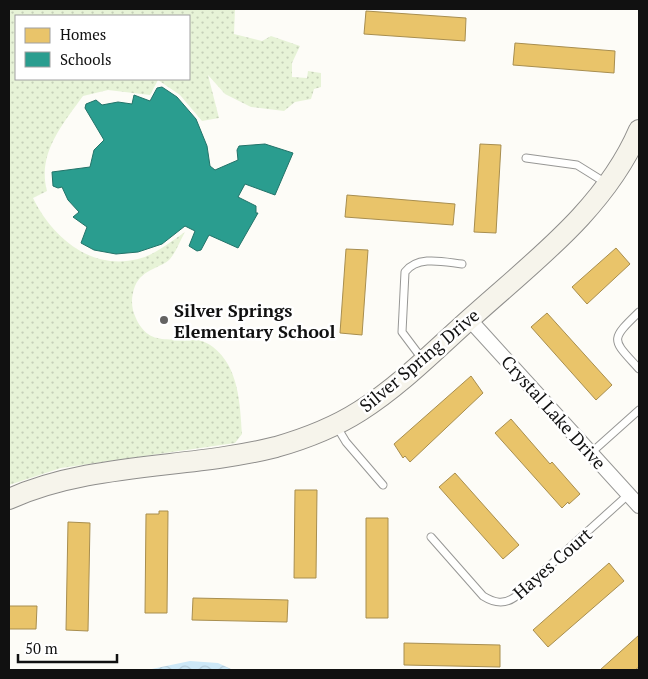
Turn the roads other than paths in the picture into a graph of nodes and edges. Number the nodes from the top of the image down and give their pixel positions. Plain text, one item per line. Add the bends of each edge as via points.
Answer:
1 (639, 130) edge
2 (526, 158) dead end
3 (608, 185) junction
4 (462, 264) dead end
5 (639, 312) edge
6 (469, 319) junction
7 (423, 361) junction
8 (639, 369) edge
9 (639, 410) edge
10 (336, 424) junction
11 (592, 452) junction
12 (383, 485) dead end
13 (629, 494) junction
14 (9, 499) edge
15 (639, 506) edge
16 (431, 537) dead end

1 - 3 street, Silver Spring Drive via 632,150
2 - 3 lane via 578,165
3 - 6 street, Silver Spring Drive via 569,229
4 - 7 lane via 421,261 405,272 402,332
5 - 8 lane via 616,338 620,348
6 - 7 street, Silver Spring Drive
6 - 11 street, Crystal Lake Drive
7 - 10 street, Silver Spring Drive via 377,400
9 - 11 lane
10 - 12 lane via 346,442
10 - 14 street, Silver Spring Drive via 258,451 84,477
11 - 13 street, Crystal Lake Drive
13 - 15 street, Crystal Lake Drive
13 - 16 lane, Hayes Court via 515,597 504,603 493,602 483,596

